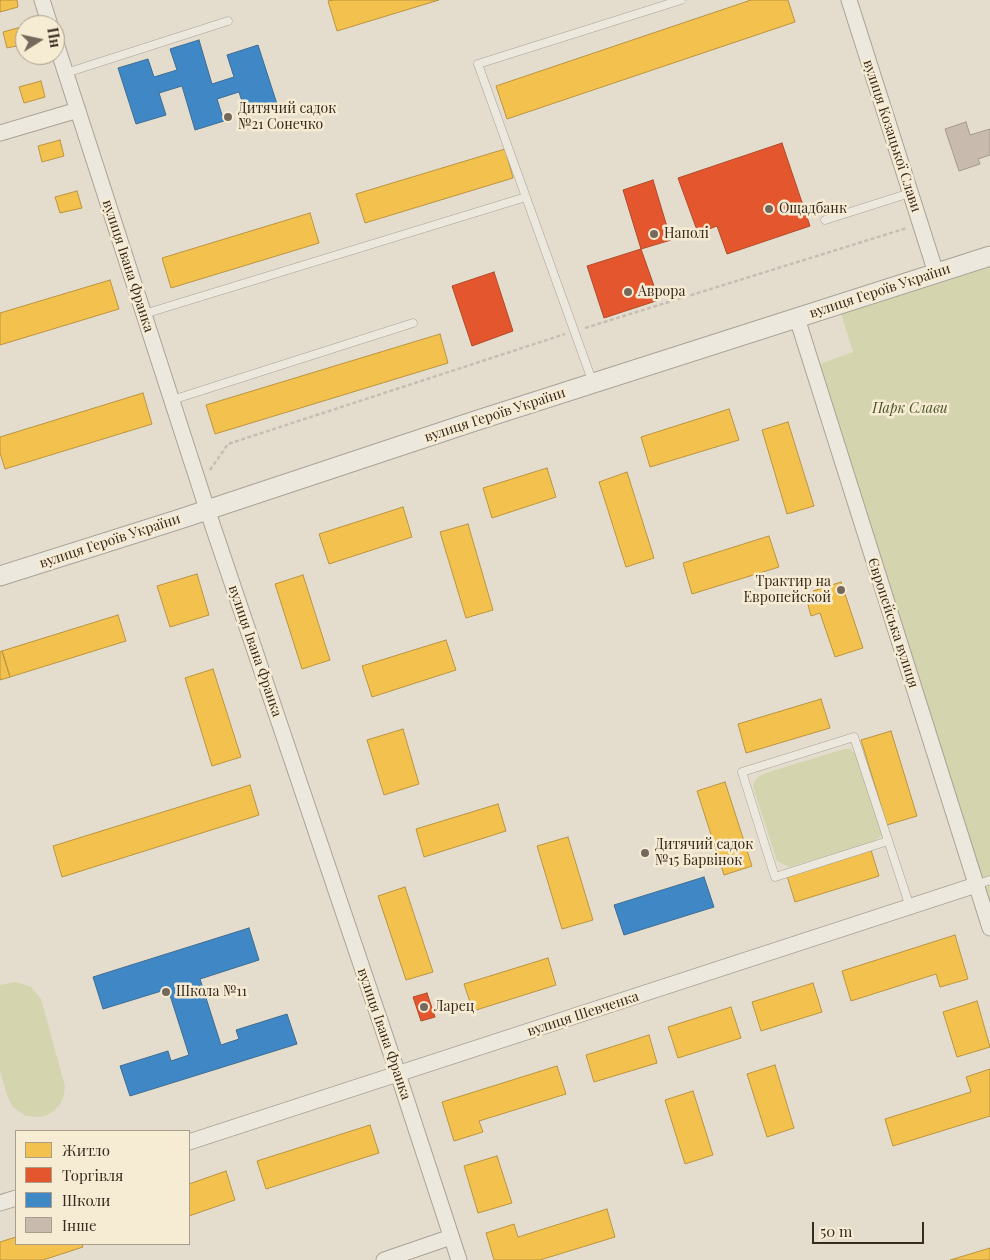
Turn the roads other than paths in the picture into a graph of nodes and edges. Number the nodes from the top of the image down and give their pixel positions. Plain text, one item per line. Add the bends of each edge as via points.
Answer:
1 (42, 0) edge
2 (681, 0) edge
3 (849, 0) edge
4 (47, 15) edge
5 (228, 21) dead end
6 (63, 65) edge
7 (66, 73) junction
8 (78, 110) junction
9 (0, 133) edge
10 (910, 193) junction
11 (526, 197) junction
12 (826, 220) dead end
13 (990, 256) edge
14 (936, 273) junction
15 (144, 314) junction
16 (797, 318) junction
17 (413, 323) dead end
18 (593, 383) junction
19 (172, 400) junction
20 (207, 509) junction
21 (0, 576) edge
22 (888, 841) junction
23 (983, 883) edge
24 (910, 907) junction
25 (990, 928) edge
26 (398, 1074) junction
27 (190, 1142) edge
28 (15, 1198) edge
29 (0, 1204) edge
30 (451, 1237) junction
31 (384, 1260) edge
32 (459, 1260) edge

1 - 4 street
2 - 11 lane via 478,64
3 - 10 street, вулиця Козацької Слави
5 - 7 lane
6 - 7 street, вулиця Івана Франка
7 - 8 street, вулиця Івана Франка
8 - 9 street
8 - 15 street, вулиця Івана Франка
10 - 12 lane
10 - 14 street, вулиця Козацької Слави
11 - 15 lane
11 - 18 lane
13 - 14 street, вулиця Героїв України
14 - 16 street, вулиця Героїв України
15 - 19 street, вулиця Івана Франка
16 - 18 street, вулиця Героїв України
16 - 23 street, Європейська вулиця
17 - 19 lane
18 - 20 street, вулиця Героїв України
19 - 20 street, вулиця Івана Франка
20 - 21 street, вулиця Героїв України
20 - 26 street, вулиця Івана Франка
22 - 22 lane via 854,737 742,772 775,877
22 - 24 lane
23 - 24 street, вулиця Шевченка
23 - 25 street, Європейська вулиця
24 - 26 street, вулиця Шевченка
26 - 27 street, вулиця Шевченка
26 - 30 street, вулиця Івана Франка
28 - 29 street
30 - 31 street
30 - 32 street, вулиця Івана Франка

